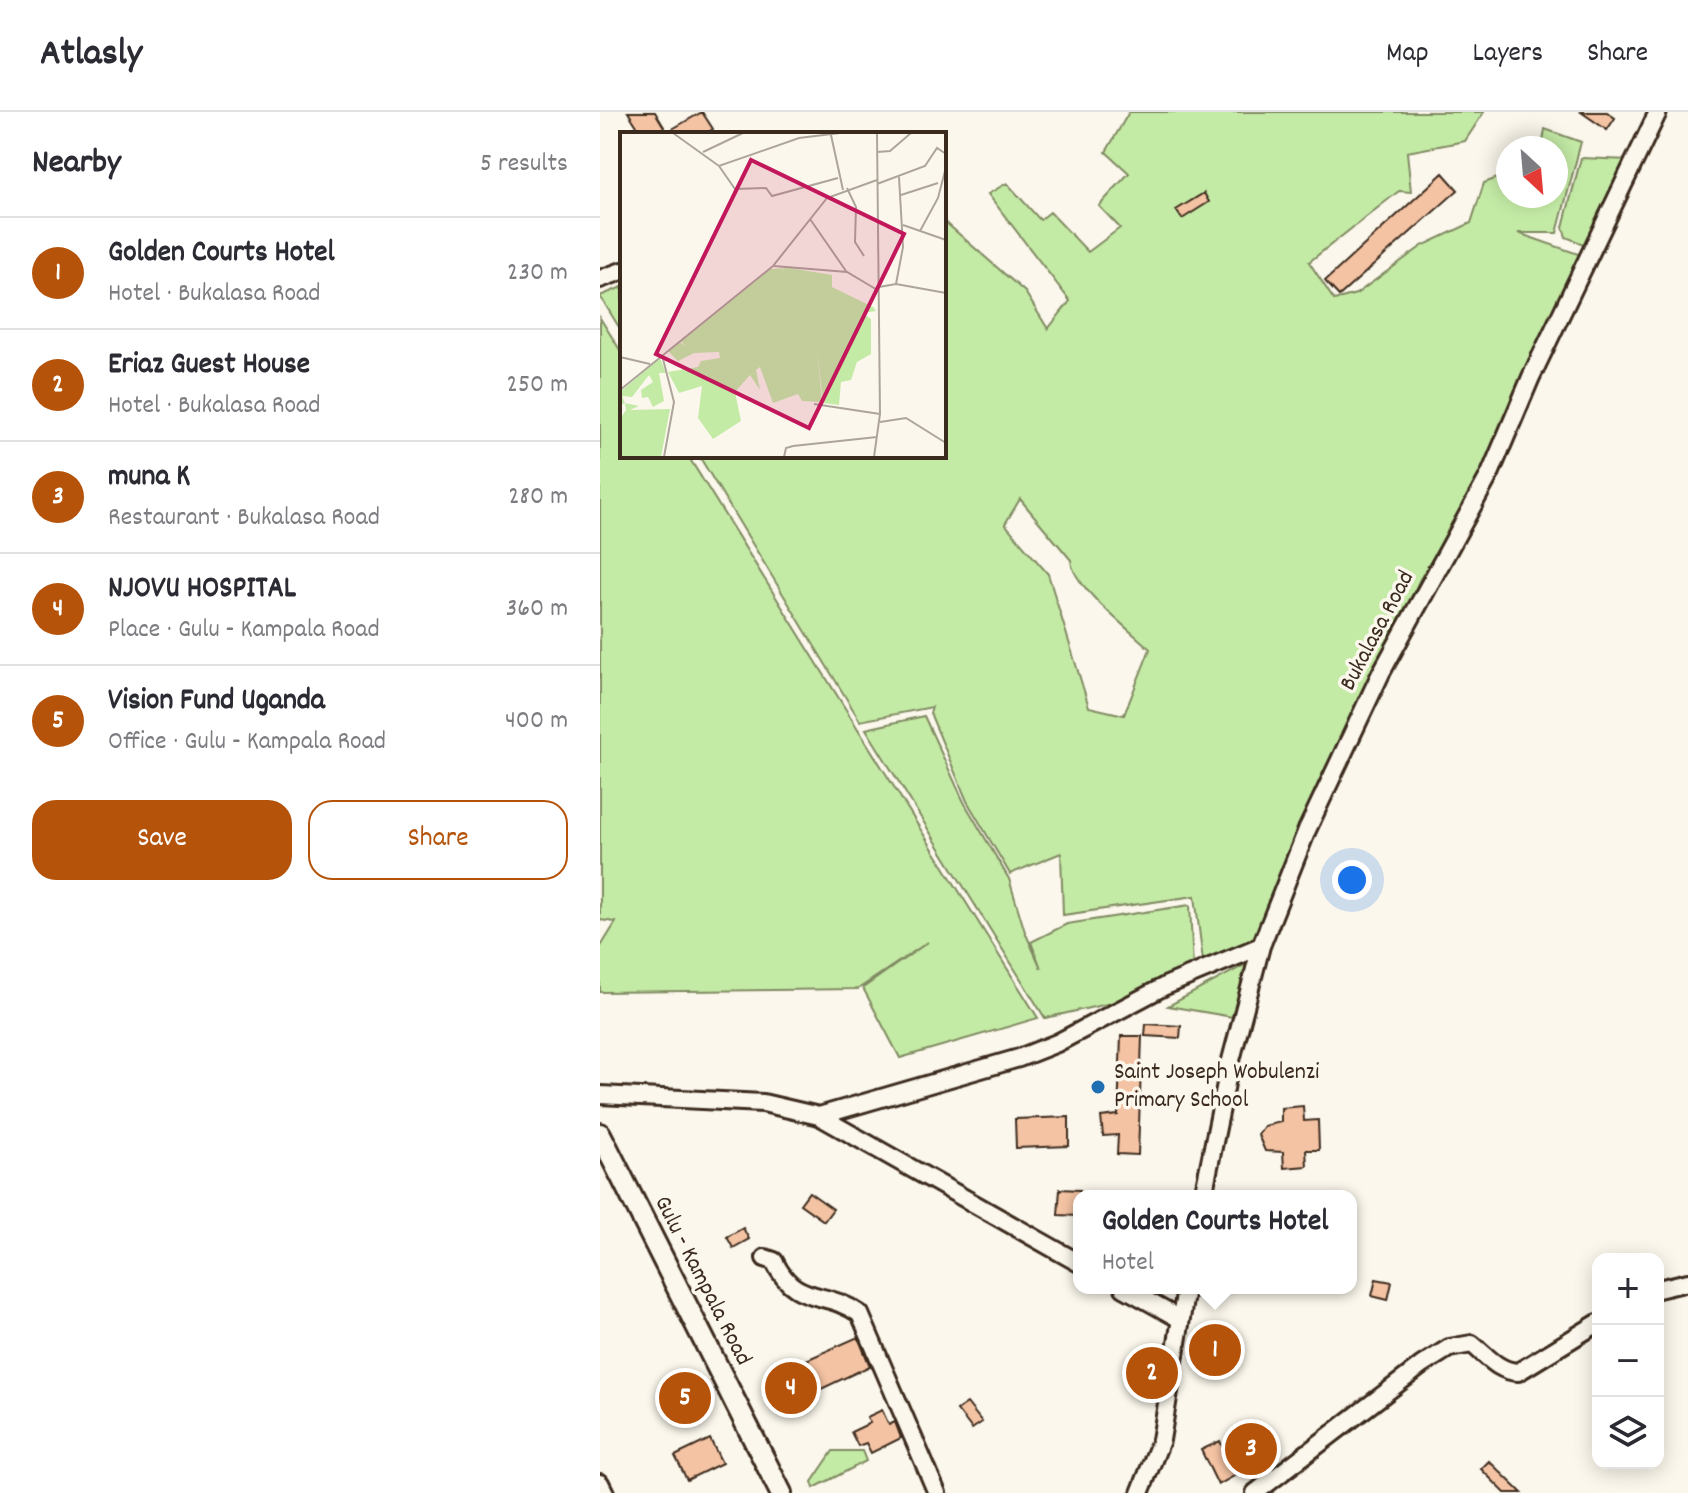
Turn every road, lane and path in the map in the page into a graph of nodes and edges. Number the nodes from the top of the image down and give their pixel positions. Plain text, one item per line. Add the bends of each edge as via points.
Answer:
1 (1650, 114) edge
2 (620, 272) edge
3 (600, 279) edge
4 (1261, 946) junction
5 (600, 1095) edge
6 (819, 1116) junction
7 (600, 1134) edge
8 (1204, 1190) edge
9 (765, 1258) dead end
10 (1073, 1260) edge
11 (1688, 1282) edge
12 (1664, 1288) edge
13 (1135, 1294) edge
14 (1185, 1294) edge
15 (1180, 1319) junction
16 (1595, 1325) edge
17 (600, 1483) edge
18 (605, 1493) edge
19 (781, 1493) edge
20 (937, 1493) edge
21 (1140, 1493) edge
22 (1255, 1493) edge

1 - 4 street, Bukalasa Road via 1490,474 1364,706
2 - 3 street
4 - 6 street via 1165,986 1019,1058
4 - 8 street, Bukalasa Road
5 - 6 street via 763,1103
6 - 10 street
7 - 19 main road, Gulu - Kampala Road
9 - 20 street via 774,1261 795,1291 832,1298 860,1314
11 - 12 street
13 - 15 street
14 - 15 street
15 - 21 street via 1161,1440
16 - 22 street via 1518,1372 1495,1365 1472,1344 1449,1348
17 - 18 street

